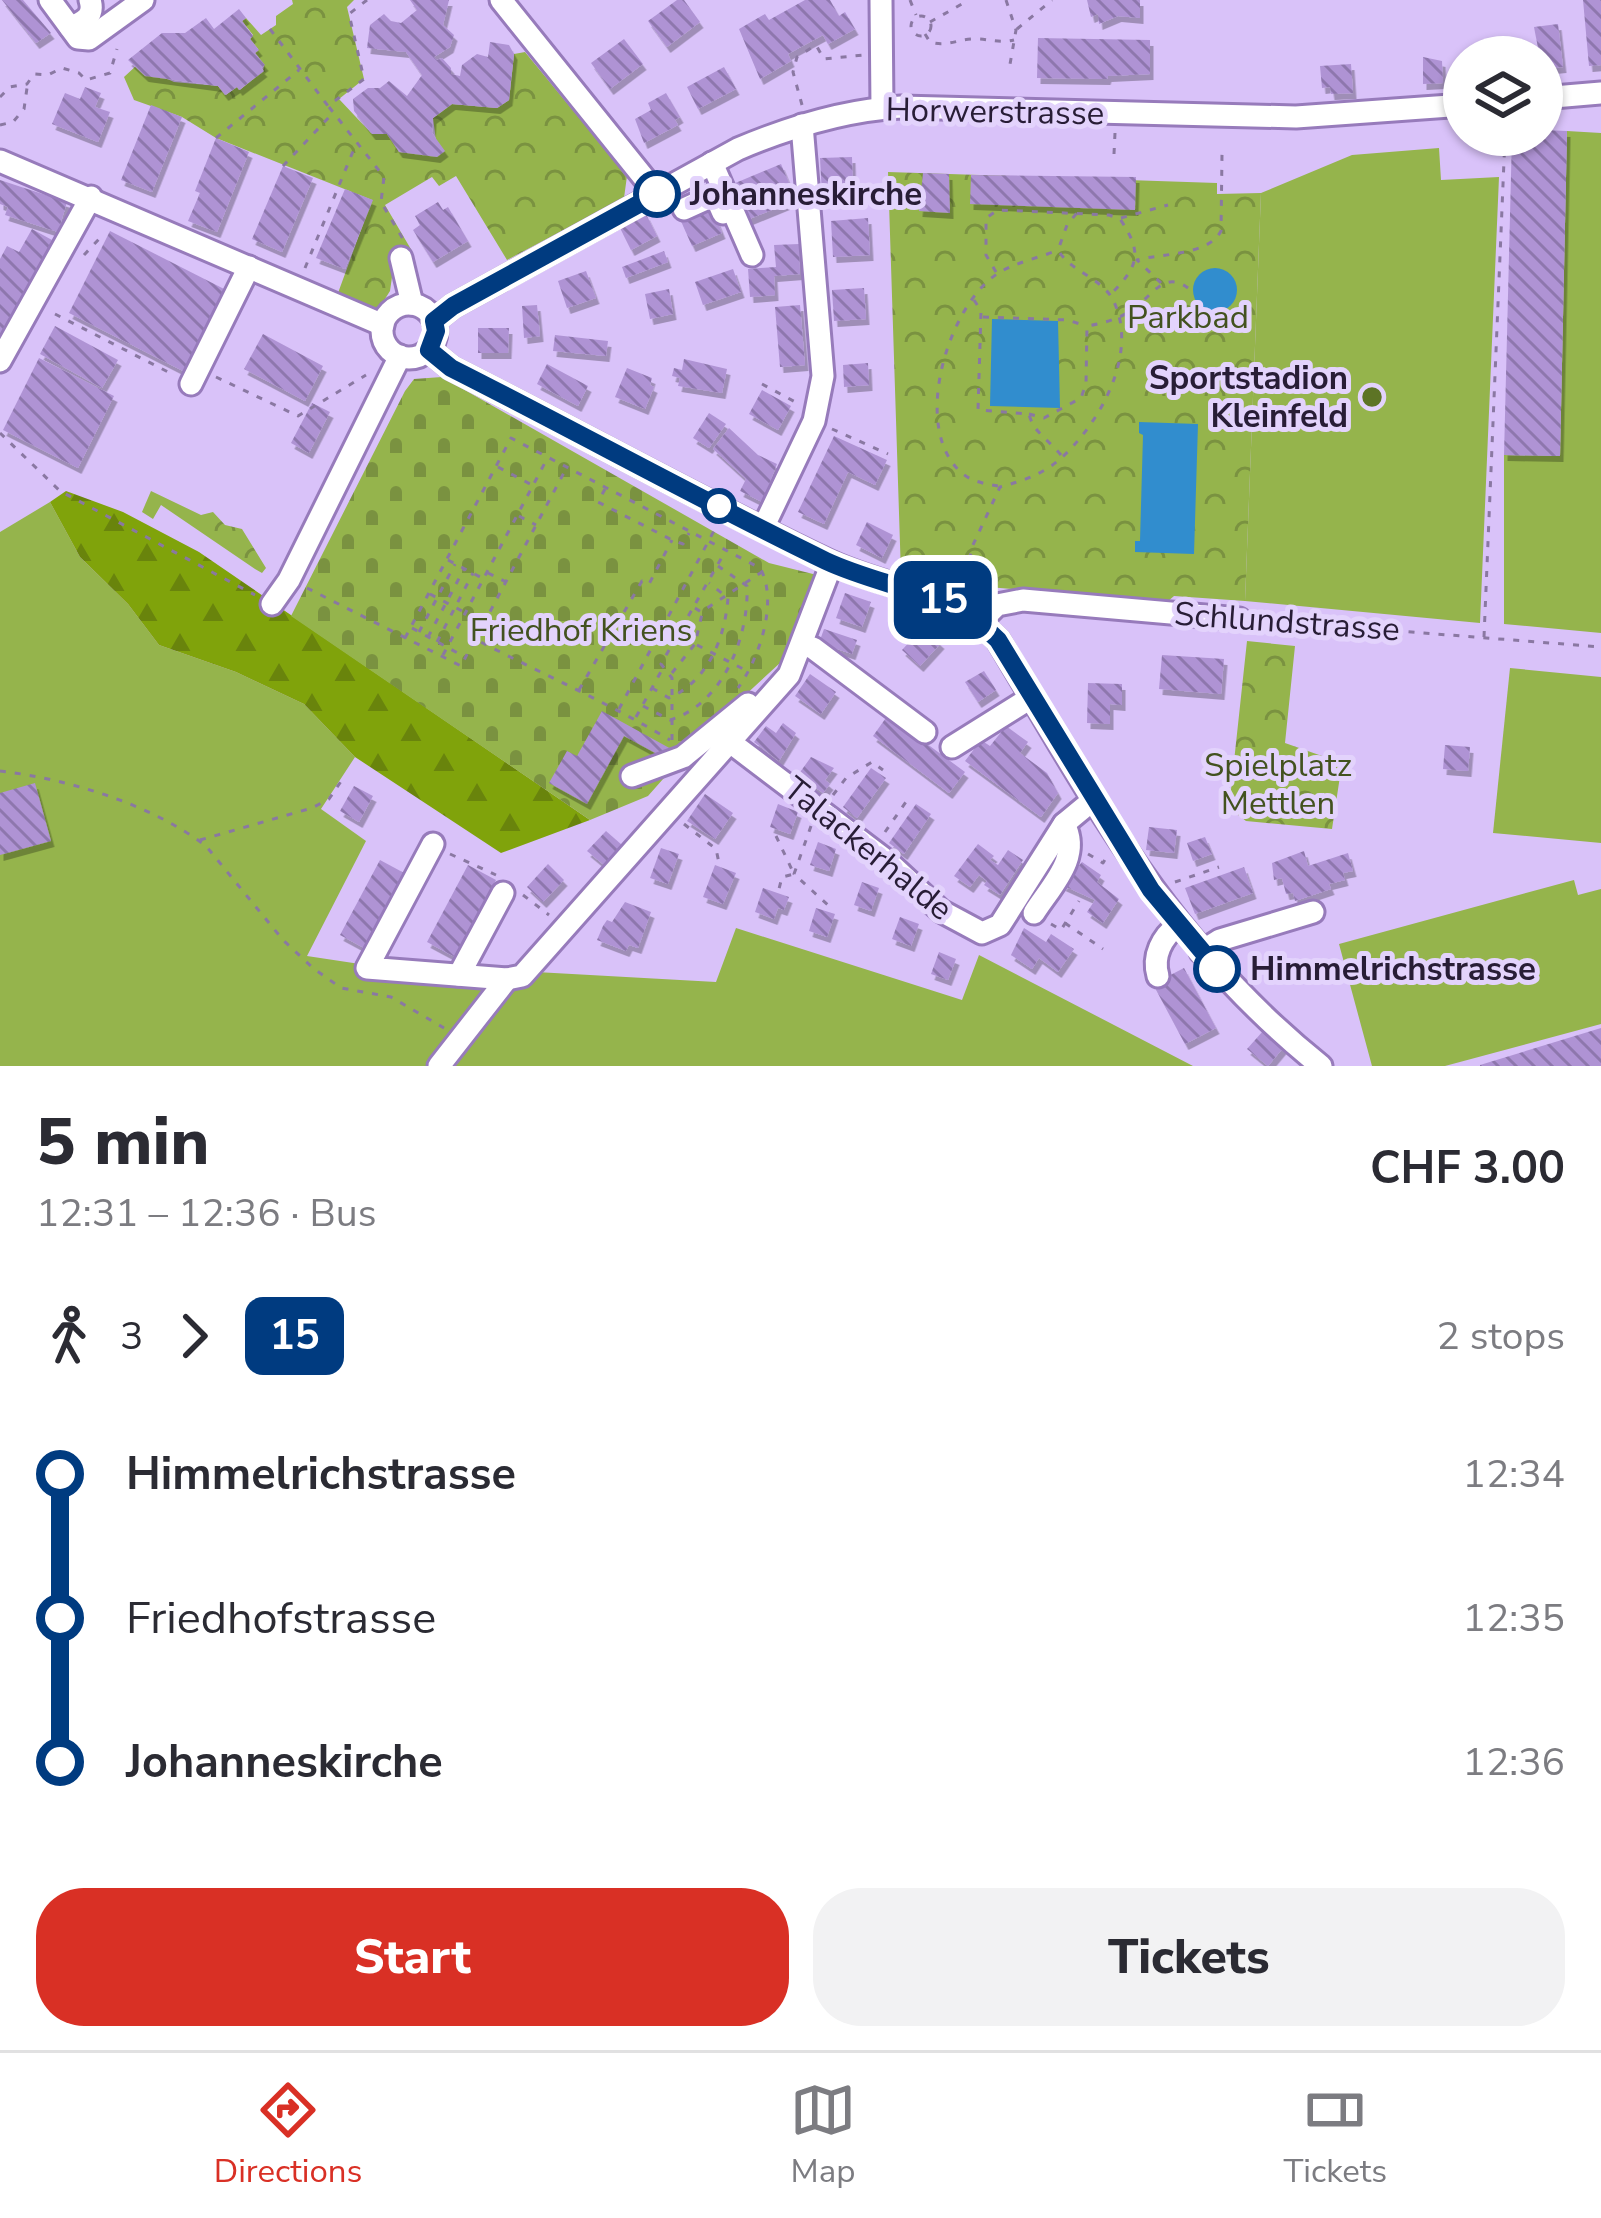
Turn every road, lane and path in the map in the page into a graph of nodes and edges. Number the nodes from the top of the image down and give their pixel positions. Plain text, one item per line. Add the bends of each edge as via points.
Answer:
1 (50, 0) edge
2 (90, 0) edge
3 (143, 0) edge
4 (367, 0) edge
5 (501, 0) edge
6 (880, 0) edge
7 (910, 0) edge
8 (970, 0) edge
9 (1006, 0) edge
10 (1052, 0) edge
11 (916, 17) junction
12 (930, 22) junction
13 (70, 27) junction
14 (270, 28) dead end
15 (1016, 30) junction
16 (926, 34) junction
17 (1014, 40) junction
18 (118, 49) dead end
19 (872, 53) dead end
20 (300, 69) junction
21 (1009, 70) dead end
22 (27, 84) junction
23 (1601, 93) edge
24 (1563, 96) edge
25 (0, 97) edge
26 (328, 106) junction
27 (1443, 106) edge
28 (882, 108) junction
29 (333, 113) junction
30 (803, 118) junction
31 (0, 124) edge
32 (1115, 125) dead end
33 (216, 138) dead end
34 (357, 142) junction
35 (1114, 154) dead end
36 (1222, 154) dead end
37 (1504, 156) edge
38 (0, 161) edge
39 (712, 163) junction
40 (283, 166) dead end
41 (691, 175) junction
42 (657, 194) junction
43 (91, 197) junction
44 (1168, 205) dead end
45 (1078, 211) junction
46 (1120, 219) junction
47 (727, 223) dead end
48 (402, 250) joint
49 (1058, 250) junction
50 (752, 254) dead end
51 (1137, 260) junction
52 (249, 267) junction
53 (997, 274) junction
54 (302, 275) dead end
55 (1162, 284) junction
56 (1188, 288) dead end
57 (1110, 296) junction
58 (973, 298) junction
59 (412, 304) junction
60 (55, 314) dead end
61 (981, 317) junction
62 (1118, 318) junction
63 (434, 321) junction
64 (382, 325) junction
65 (1088, 326) junction
66 (429, 350) junction
67 (400, 356) junction
68 (0, 361) edge
69 (379, 370) dead end
70 (195, 376) junction
71 (762, 385) dead end
72 (794, 401) dead end
73 (1029, 414) junction
74 (814, 421) junction
75 (0, 433) edge
76 (888, 454) dead end
77 (548, 457) junction
78 (1062, 457) junction
79 (496, 466) junction
80 (567, 467) junction
81 (533, 486) junction
82 (1000, 487) junction
83 (606, 488) junction
84 (518, 515) junction
85 (536, 525) junction
86 (763, 528) junction
87 (690, 532) junction
88 (710, 539) junction
89 (672, 540) junction
90 (726, 550) junction
91 (446, 559) junction
92 (832, 563) junction
93 (455, 564) junction
94 (717, 565) junction
95 (464, 569) junction
96 (487, 572) junction
97 (762, 572) junction
98 (473, 574) junction
99 (483, 579) junction
100 (289, 580) junction
101 (506, 582) junction
102 (707, 582) junction
103 (745, 583) junction
104 (964, 589) dead end
105 (428, 593) junction
106 (727, 596) junction
107 (437, 598) junction
108 (908, 599) dead end
109 (446, 603) junction
110 (272, 604) joint
111 (693, 607) junction
112 (455, 608) junction
113 (701, 612) junction
114 (465, 613) junction
115 (1239, 619) joint
116 (980, 622) junction
117 (410, 627) junction
118 (418, 632) junction
119 (906, 636) dead end
120 (428, 637) junction
121 (1484, 637) junction
122 (405, 638) junction
123 (475, 639) junction
124 (437, 642) junction
125 (695, 644) junction
126 (447, 647) junction
127 (1601, 647) edge
128 (802, 649) junction
129 (713, 653) junction
130 (442, 656) junction
131 (465, 657) junction
132 (731, 663) junction
133 (664, 666) junction
134 (748, 672) junction
135 (670, 674) junction
136 (652, 688) junction
137 (578, 692) junction
138 (673, 697) junction
139 (1032, 697) junction
140 (729, 699) dead end
141 (643, 706) junction
142 (619, 709) junction
143 (635, 719) junction
144 (672, 720) junction
145 (925, 732) dead end
146 (685, 735) dead end
147 (672, 741) junction
148 (730, 742) junction
149 (952, 747) dead end
150 (883, 770) dead end
151 (0, 771) edge
152 (632, 776) dead end
153 (344, 777) dead end
154 (837, 790) junction
155 (846, 797) dead end
156 (908, 799) dead end
157 (1093, 800) junction
158 (819, 809) junction
159 (668, 812) junction
160 (1067, 834) junction
161 (776, 836) dead end
162 (198, 841) junction
163 (433, 844) dead end
164 (1112, 848) dead end
165 (872, 850) junction
166 (719, 862) dead end
167 (1219, 867) dead end
168 (794, 874) junction
169 (780, 881) junction
170 (1160, 881) junction
171 (769, 884) dead end
172 (779, 890) dead end
173 (503, 893) dead end
174 (1079, 901) dead end
175 (829, 906) dead end
176 (1313, 912) dead end
177 (1042, 918) joint
178 (1065, 923) junction
179 (1178, 925) junction
180 (1103, 949) dead end
181 (1202, 952) junction
182 (459, 975) junction
183 (1158, 976) dead end
184 (507, 979) junction
185 (460, 1039) junction
186 (440, 1066) edge
187 (1321, 1066) edge

1 - 13 street
2 - 13 street via 88,18
3 - 13 street via 89,40
4 - 26 path via 349,14 364,80
5 - 42 street
6 - 28 street
7 - 11 path
8 - 12 path
9 - 15 path
10 - 15 path
11 - 12 path
11 - 16 path via 913,32
12 - 16 path
14 - 20 path
15 - 17 path
16 - 17 path via 939,46
17 - 21 path
18 - 22 path via 110,73 86,80 62,68 34,74
19 - 30 path via 824,58 816,45 797,57 793,79
20 - 26 path
20 - 33 path
22 - 25 path
22 - 31 path via 24,109
23 - 24 street
26 - 29 path
27 - 28 street, Horwerstrasse via 1296,117
28 - 30 street, Horwerstrasse
29 - 34 path
29 - 40 path
30 - 39 street, Horwerstrasse
30 - 74 street via 823,376
32 - 35 path
34 - 48 path via 384,177 381,202
34 - 54 path
36 - 51 path via 1216,241
37 - 121 path
38 - 43 street
39 - 41 street, Horwerstrasse
39 - 50 street
41 - 42 street, Horwerstrasse
41 - 47 street via 694,205 715,196
42 - 63 street, Horwerstrasse
43 - 52 street
43 - 68 street
44 - 46 path
45 - 46 path
45 - 49 path
45 - 53 path via 992,213 986,255
46 - 51 path
48 - 59 street
49 - 53 path
49 - 57 path
51 - 55 path
51 - 57 path
52 - 64 street
52 - 70 street
53 - 58 path
55 - 56 path
55 - 62 path
57 - 62 path
58 - 61 path
58 - 82 path via 945,357 940,430 962,473
59 - 63 street
59 - 64 street via 393,309
60 - 70 path
61 - 65 path
61 - 73 path via 977,410
62 - 65 path
62 - 78 path via 1121,349 1109,392
63 - 66 street
64 - 67 street via 386,345
65 - 73 path via 1081,398 1044,418
66 - 67 street
66 - 86 street
67 - 100 street
69 - 70 path via 298,416
71 - 72 path
73 - 78 path
74 - 76 path
74 - 86 street
75 - 110 path via 60,491
77 - 79 path via 512,438
77 - 80 path
77 - 81 path
78 - 82 path
79 - 81 path
79 - 91 path
80 - 83 path
80 - 85 path
81 - 84 path
82 - 104 path via 972,547
83 - 87 path
83 - 89 path via 598,502
84 - 85 path
84 - 96 path
85 - 101 path
86 - 92 street
87 - 88 path
87 - 89 path via 683,544
88 - 90 path
88 - 142 path
89 - 137 path
90 - 94 path
90 - 97 path
91 - 93 path
91 - 105 path
92 - 116 street via 946,601
92 - 128 street
93 - 95 path
93 - 107 path
94 - 102 path
94 - 103 path
95 - 98 path
95 - 109 path
96 - 99 path
96 - 101 path
97 - 103 path
97 - 134 path via 766,612
98 - 99 path
98 - 112 path
99 - 114 path
100 - 110 street
100 - 122 path
101 - 123 path
102 - 106 path
102 - 111 path
103 - 106 path
103 - 132 path via 746,620
105 - 107 path
105 - 117 path
106 - 113 path
106 - 129 path
107 - 109 path
107 - 118 path
108 - 119 path via 898,622
109 - 112 path
109 - 120 path
111 - 113 path
111 - 133 path
112 - 114 path
112 - 124 path
113 - 125 path
114 - 126 path
115 - 116 street, Schlundstrasse via 1023,600 997,605
115 - 121 path, Schlundstrasse
116 - 139 street
117 - 118 path
117 - 122 path
118 - 120 path
120 - 124 path
121 - 127 path, Schlundstrasse
122 - 130 path
123 - 131 path
123 - 137 path
124 - 126 path
125 - 129 path
125 - 135 path
126 - 130 path
126 - 131 path
128 - 145 street via 813,648
128 - 148 street via 789,676
128 - 152 street via 706,742
129 - 132 path
129 - 138 path
130 - 131 path via 460,666
132 - 134 path
132 - 144 path via 702,700
133 - 135 path
133 - 136 path
134 - 140 path
135 - 138 path
136 - 138 path
136 - 141 path
137 - 142 path
138 - 144 path
139 - 149 street
139 - 157 street
141 - 143 path
141 - 144 path
142 - 143 path
143 - 147 path
144 - 147 path
146 - 147 path
148 - 158 street, Talackerhalde
148 - 159 street
150 - 154 path via 872,762
151 - 162 path via 105,795
153 - 162 path via 312,808
154 - 155 path
154 - 158 path
156 - 165 path
157 - 160 street, Talackerhalde
157 - 170 street
158 - 165 street, Talackerhalde
158 - 168 path
159 - 166 path via 712,844
159 - 184 street via 522,976
160 - 164 path via 1103,863
160 - 165 street, Talackerhalde via 1000,925 982,933 941,911
160 - 177 street via 1070,858
161 - 168 path
162 - 185 path via 313,968 341,988 391,997
163 - 182 street via 367,968
167 - 170 path
168 - 169 path
168 - 175 path
169 - 171 path
169 - 172 path
170 - 179 street
173 - 182 street
174 - 178 path
176 - 181 street
177 - 178 path via 1061,930
178 - 180 path
179 - 181 street
179 - 183 street via 1159,950
181 - 187 street
182 - 184 street
184 - 185 street
185 - 186 street

